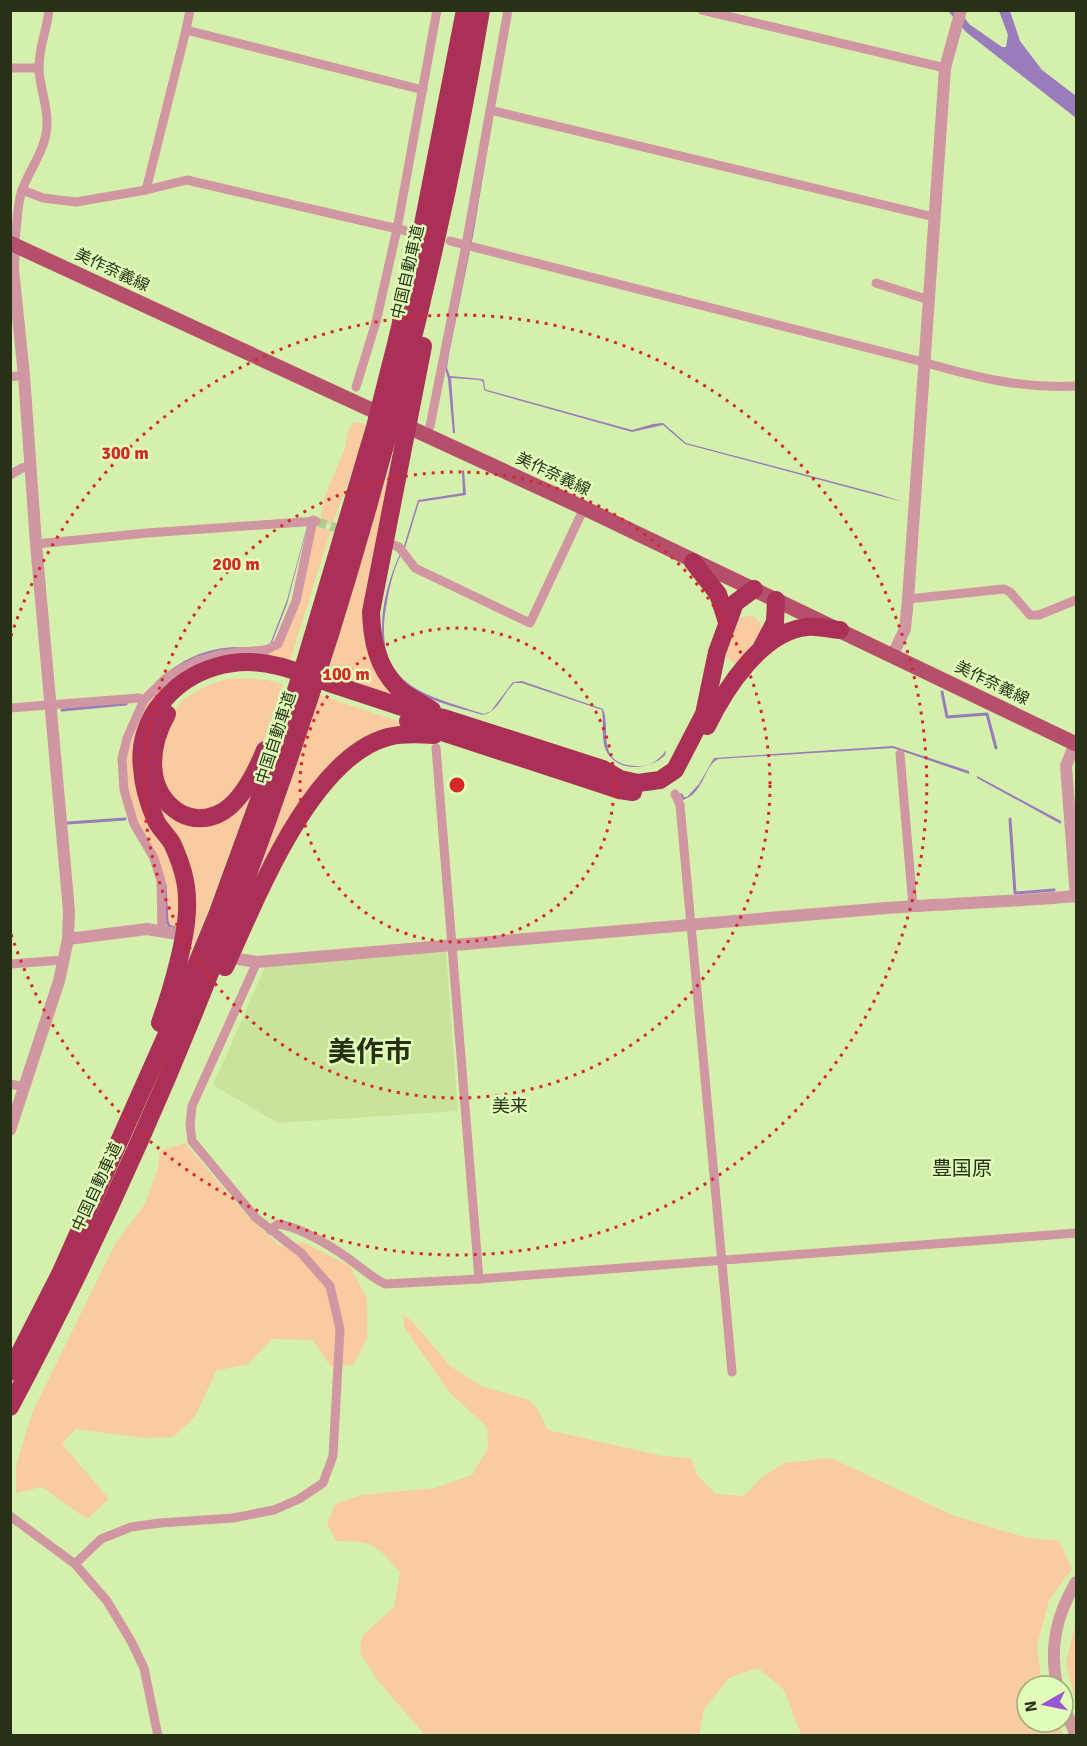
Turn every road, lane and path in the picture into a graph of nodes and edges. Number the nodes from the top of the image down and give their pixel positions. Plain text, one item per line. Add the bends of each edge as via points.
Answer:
1 (49, 10) edge
2 (190, 10) edge
3 (437, 10) edge
4 (465, 10) edge
5 (481, 10) edge
6 (508, 10) edge
7 (702, 10) edge
8 (961, 10) edge
9 (186, 30) junction
10 (10, 68) edge
11 (39, 68) junction
12 (945, 68) junction
13 (423, 90) junction
14 (490, 110) junction
15 (22, 190) junction
16 (146, 190) junction
17 (934, 218) junction
18 (397, 229) junction
19 (411, 232) dead end
20 (450, 241) dead end
21 (12, 244) edge
22 (466, 245) junction
23 (876, 283) dead end
24 (929, 300) junction
25 (923, 362) junction
26 (24, 375) junction
27 (10, 377) edge
28 (1077, 386) edge
29 (356, 387) dead end
30 (396, 405) junction
31 (430, 426) dead end
32 (31, 466) junction
33 (10, 475) edge
34 (584, 508) junction
35 (388, 543) dead end
36 (36, 544) junction
37 (693, 562) junction
38 (754, 589) junction
39 (908, 599) junction
40 (776, 600) junction
41 (1077, 600) edge
42 (727, 622) junction
43 (840, 630) junction
44 (762, 647) junction
45 (893, 654) junction
46 (144, 700) junction
47 (299, 704) junction
48 (51, 705) junction
49 (10, 708) edge
50 (444, 718) junction
51 (286, 721) junction
52 (463, 739) junction
53 (1076, 743) edge
54 (436, 748) dead end
55 (900, 754) dead end
56 (675, 794) dead end
57 (1076, 896) edge
58 (913, 906) junction
59 (691, 924) junction
60 (162, 930) junction
61 (178, 934) dead end
62 (68, 939) junction
63 (453, 944) junction
64 (238, 958) dead end
65 (64, 960) junction
66 (257, 962) junction
67 (10, 964) edge
68 (10, 1084) edge
69 (25, 1087) junction
70 (162, 1089) junction
71 (10, 1130) edge
72 (100, 1186) junction
73 (270, 1230) junction
74 (1077, 1233) edge
75 (721, 1260) junction
76 (479, 1279) junction
77 (10, 1372) edge
78 (732, 1372) dead end
79 (10, 1407) edge
80 (10, 1516) edge
81 (75, 1564) junction
82 (1077, 1582) edge
83 (1055, 1674) edge
84 (158, 1736) edge

1 - 11 street
2 - 9 street
3 - 13 street
4 - 30 highway, 中国自動車道 via 416,260
5 - 30 highway, 中国自動車道 via 451,172
6 - 14 street
7 - 12 street
8 - 12 street
9 - 13 street
9 - 16 street
10 - 11 street
11 - 15 street via 47,125 45,140
12 - 17 street
13 - 18 street
14 - 17 street
14 - 22 street
15 - 16 street via 43,198 76,202
15 - 21 street
16 - 18 street via 187,180
17 - 24 street
18 - 19 street
18 - 29 street via 376,322
20 - 22 street
21 - 26 street
21 - 34 main road, 美作奈義線
22 - 25 street
22 - 31 street
23 - 24 street
24 - 25 street
25 - 28 street via 1019,385
25 - 39 street
26 - 27 street
26 - 32 street
30 - 47 highway, 中国自動車道 via 382,430 352,561
30 - 50 highway via 405,442 376,579 372,633 378,659 397,687
32 - 33 street
32 - 36 street
34 - 35 street via 530,623 416,568 399,547
34 - 37 main road, 美作奈義線
36 - 46 street via 316,521 296,601 278,644 266,650 221,654 197,661 164,680
36 - 48 street
37 - 38 main road, 美作奈義線
37 - 42 highway via 718,594
38 - 40 main road, 美作奈義線
38 - 42 highway via 735,603
39 - 41 street via 1004,589 1030,615
39 - 45 street via 905,629
40 - 43 main road, 美作奈義線
40 - 44 highway via 775,622
42 - 50 highway via 704,714 675,770 660,780 638,783 620,779 603,769
43 - 44 highway via 807,627
43 - 45 main road, 美作奈義線
44 - 52 highway via 712,716 680,777 662,789 643,793 619,790
45 - 53 main road, 美作奈義線
46 - 48 street
46 - 60 street via 128,738 122,773 134,824 154,858 161,881
47 - 51 highway, 中国自動車道
47 - 70 highway, 中国自動車道 via 279,789 222,944
48 - 49 street
48 - 62 street via 69,911
50 - 72 highway via 276,666 243,662 208,668 182,681 158,707 143,736 141,767 156,820 183,871 185,929 166,1005
51 - 52 highway via 268,744 246,788 217,815 191,818 163,800 153,766 159,729 180,699 206,681 222,676 274,677
51 - 72 highway, 中国自動車道 via 217,915
52 - 70 highway via 408,734 388,737 352,756 329,778 284,844 180,1070
53 - 57 street via 1066,766
54 - 63 street
55 - 58 street
56 - 59 street via 680,805
57 - 58 street
58 - 59 street
59 - 63 street
59 - 75 street
60 - 61 street
60 - 62 street
62 - 65 street
63 - 66 street
63 - 76 street
64 - 66 street
65 - 67 street
65 - 69 street
66 - 73 street via 192,1106 190,1125 192,1142
68 - 69 street
69 - 71 street
70 - 79 highway, 中国自動車道 via 95,1237
72 - 77 highway, 中国自動車道
73 - 76 street via 278,1224 313,1237 385,1284
73 - 81 street via 319,1272 330,1286 336,1306 340,1329 333,1456 323,1483 274,1510 233,1518 131,1527 101,1539
74 - 75 street
75 - 76 street
75 - 78 street
80 - 81 street
81 - 84 street via 107,1601 131,1641 144,1668
82 - 83 street via 1059,1616 1053,1640

